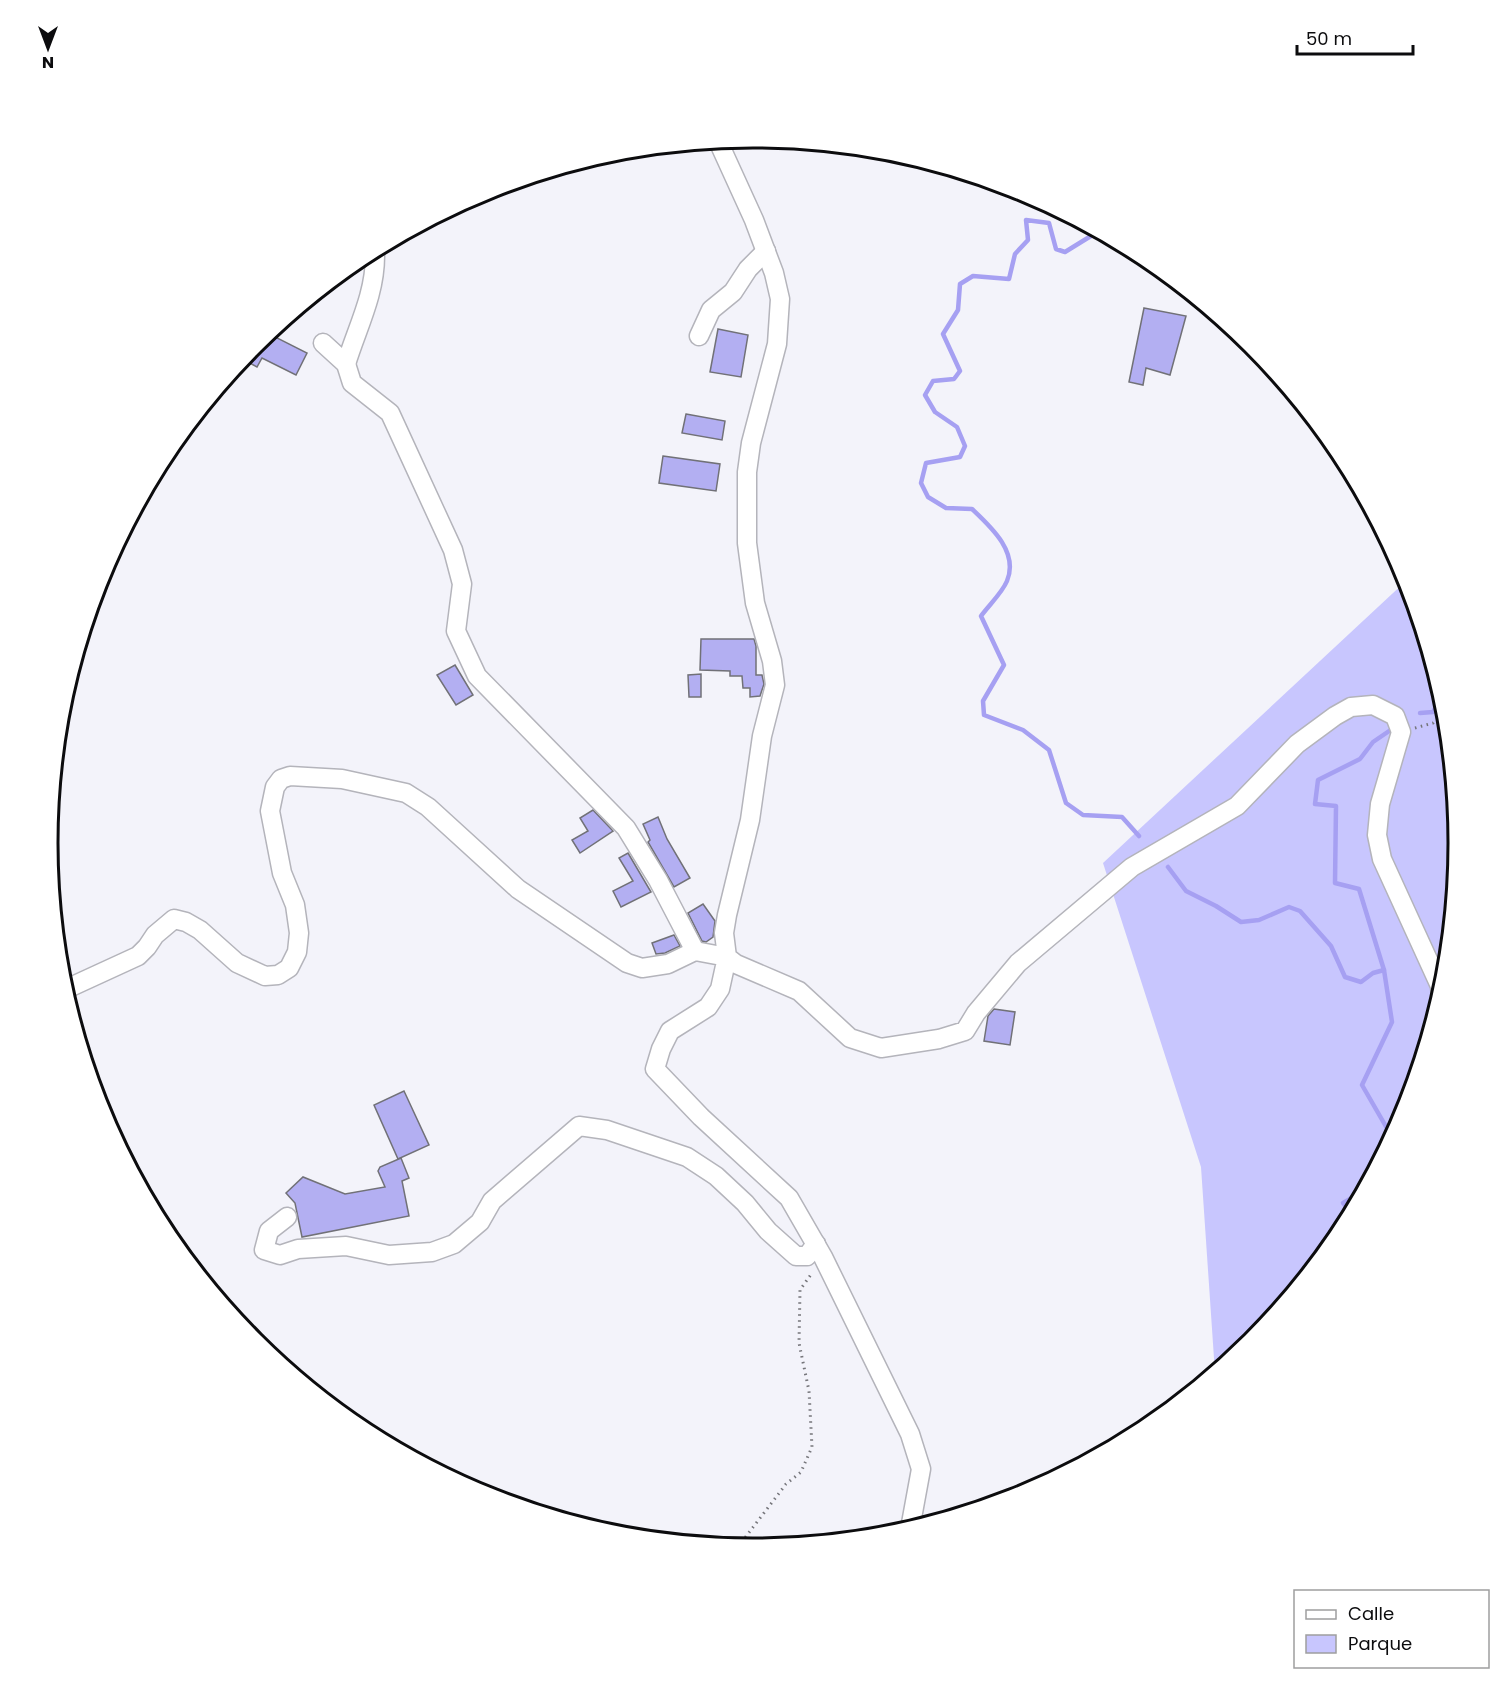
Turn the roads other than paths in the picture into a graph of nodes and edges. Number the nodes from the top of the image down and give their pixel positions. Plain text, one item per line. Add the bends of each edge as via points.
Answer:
1 (721, 149) edge
2 (766, 251) junction
3 (375, 260) edge
4 (699, 336) dead end
5 (322, 343) dead end
6 (346, 364) junction
7 (695, 951) junction
8 (727, 957) junction
9 (1436, 976) edge
10 (74, 986) edge
11 (287, 1217) dead end
12 (820, 1251) junction
13 (912, 1519) edge

1 - 2 street
2 - 4 street via 733,292 711,309
2 - 8 street via 780,298 777,344 747,472 747,543 755,603 775,685 762,736 750,820 727,915
3 - 6 street via 371,296
5 - 6 street
6 - 7 street via 352,383 390,413 453,550 462,584 456,631 477,676 626,828
7 - 8 street
7 - 10 street via 668,964 642,968 627,963 518,888 428,807 406,793 342,779 290,776 275,787 270,811 299,933 297,952 289,968 278,975 265,976 237,963 200,930 174,919 138,956
8 - 9 street via 799,991 850,1038 881,1048 964,1031 975,1012 1018,963 1132,867 1237,806 1297,744 1335,716 1351,707 1373,705 1395,716 1401,732 1380,804 1377,835 1382,859
8 - 12 street via 720,989 708,1007 670,1031 655,1070 789,1198
11 - 12 street via 269,1232 264,1250 280,1255 298,1249 346,1246 389,1256 432,1252 454,1245 480,1222 492,1201 579,1126 607,1130 687,1157 745,1203 768,1232 796,1257
12 - 13 street via 910,1434 921,1469

